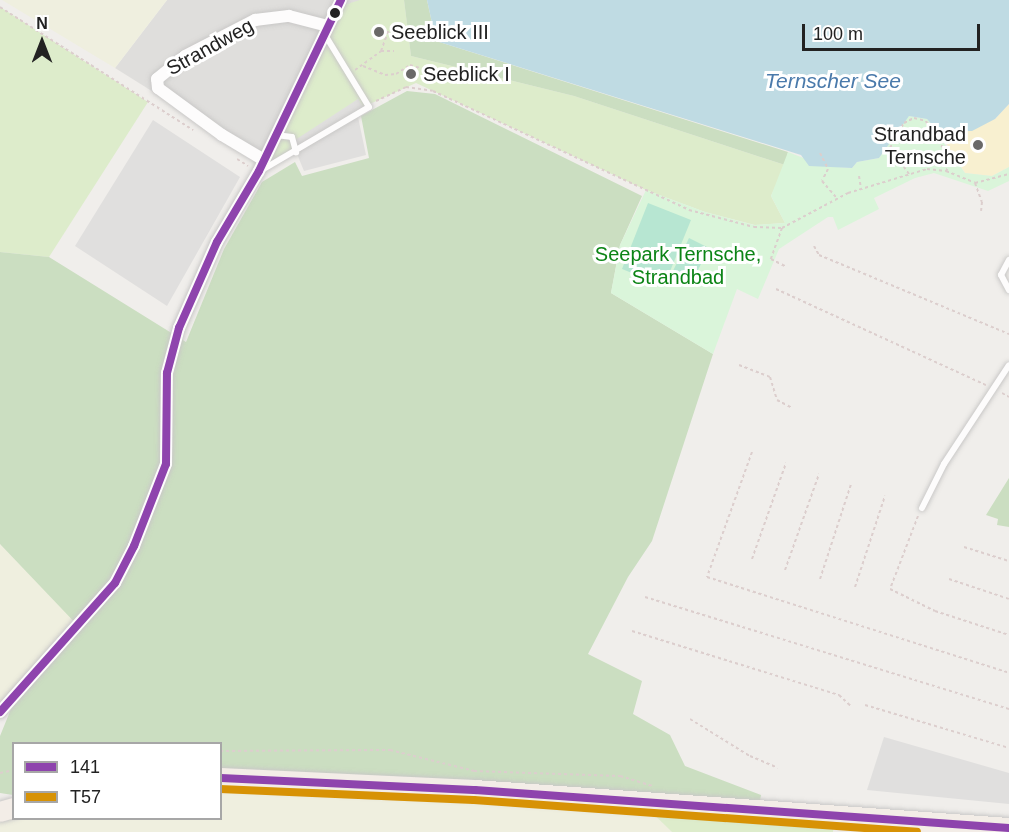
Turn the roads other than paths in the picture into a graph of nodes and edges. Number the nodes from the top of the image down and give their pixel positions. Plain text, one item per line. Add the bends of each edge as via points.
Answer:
1 (342, 0) edge
2 (326, 30) junction
3 (276, 135) junction
4 (296, 152) junction
5 (262, 165) junction
6 (1009, 260) edge
7 (1009, 290) edge
8 (1009, 365) edge
9 (922, 508) road end
10 (0, 712) edge
11 (222, 778) edge
12 (848, 825) edge
13 (1009, 828) edge

1 - 2 street
2 - 3 street
2 - 4 lane via 369,106
2 - 5 street, Strandweg via 289,16 255,20 185,56 157,80 158,88
3 - 4 lane via 292,137
3 - 5 street
4 - 5 lane
5 - 10 street via 217,242 179,328 167,373 166,464 134,546 115,583
6 - 7 lane via 1001,275
8 - 9 lane via 944,464
11 - 12 main road via 308,780
12 - 13 main road

